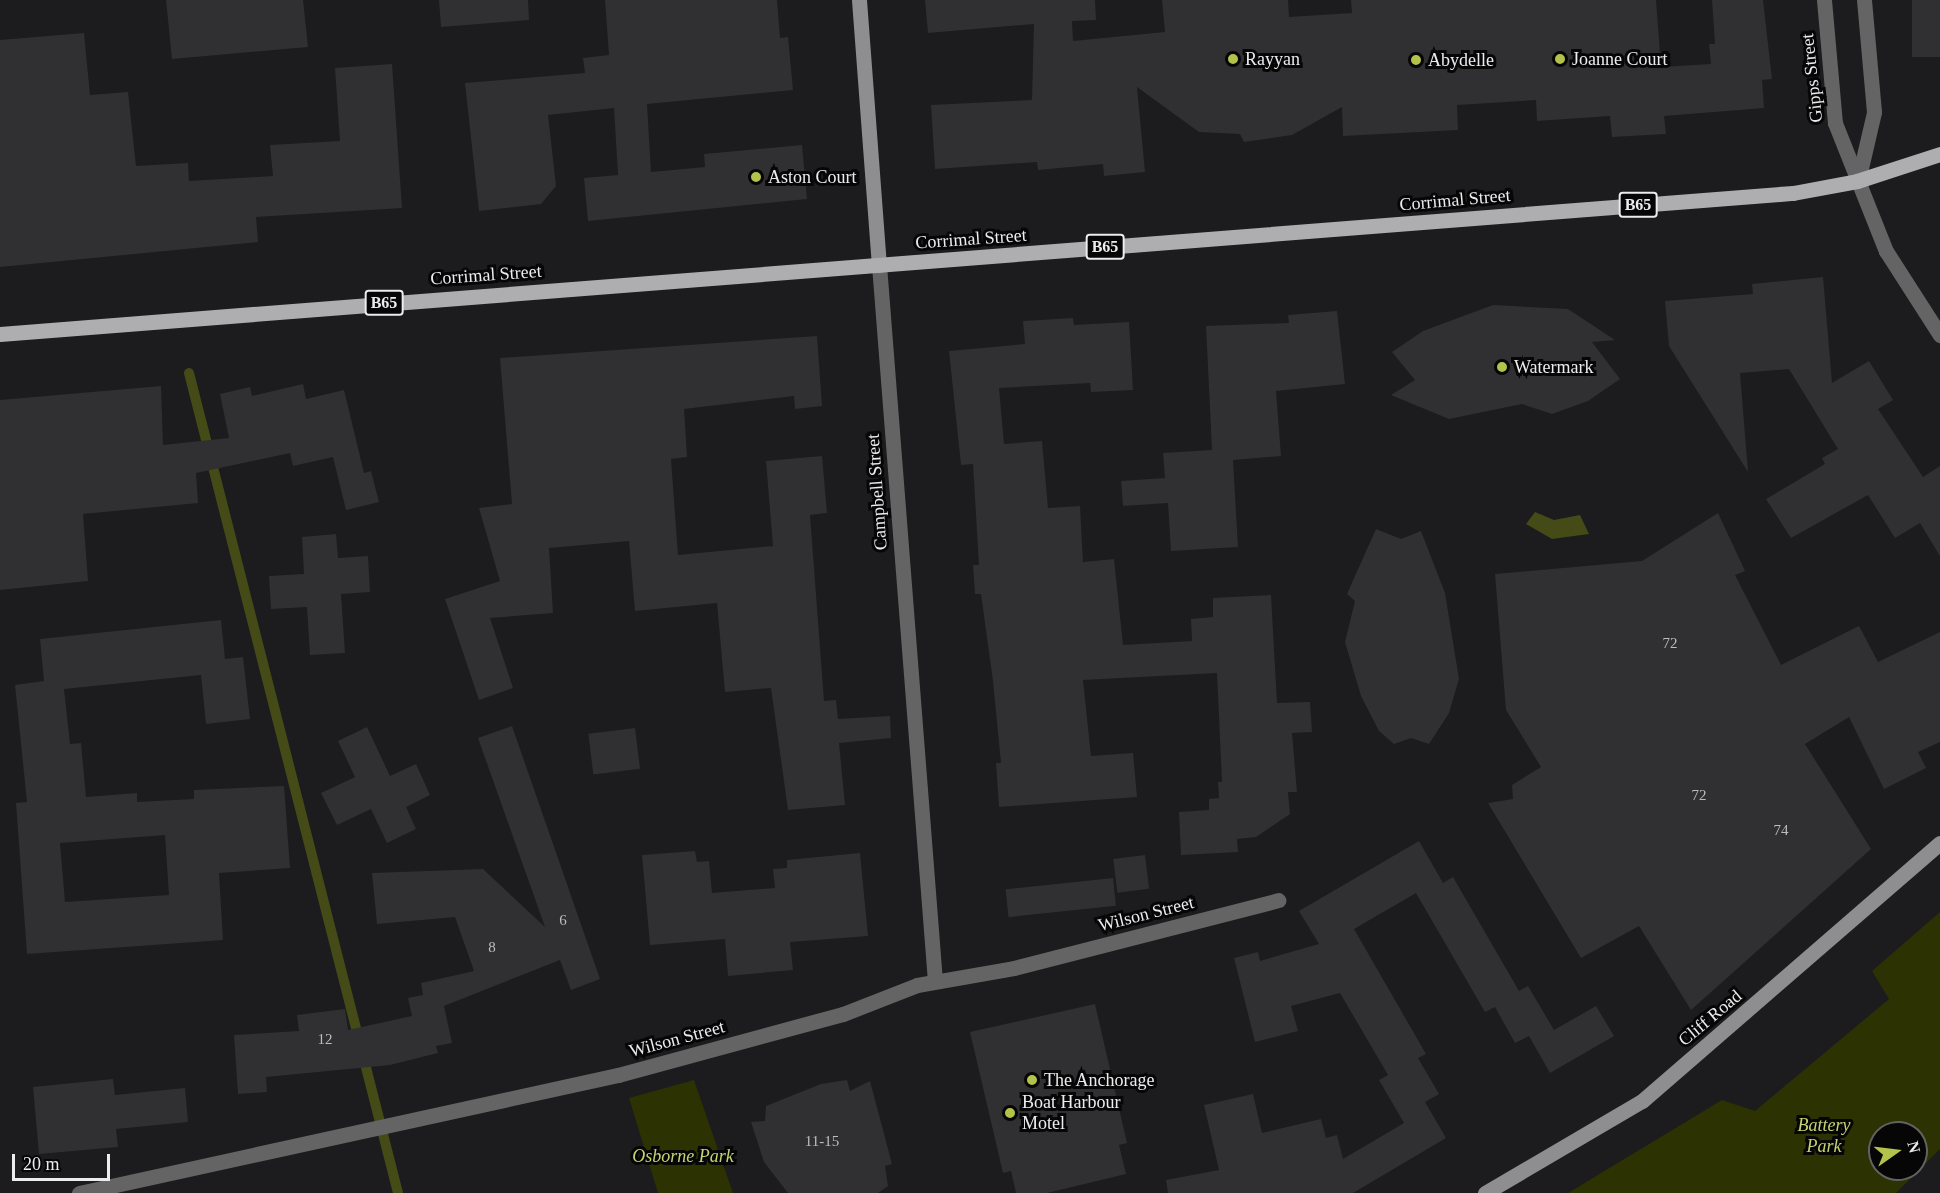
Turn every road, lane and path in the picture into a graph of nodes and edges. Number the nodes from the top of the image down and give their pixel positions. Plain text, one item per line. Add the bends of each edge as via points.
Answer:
1 (858, 0) edge
2 (1824, 0) edge
3 (1864, 0) edge
4 (1940, 154) edge
5 (1857, 181) junction
6 (879, 265) junction
7 (0, 334) edge
8 (1940, 335) edge
9 (1940, 843) edge
10 (1278, 900) dead end
11 (935, 981) junction
12 (80, 1193) edge
13 (1485, 1193) edge

1 - 6 main road, Campbell Street
2 - 5 street, Gipps Street via 1835,123
3 - 5 street via 1874,112
4 - 5 main road, Corrimal Street / B65
5 - 6 main road, Corrimal Street / B65 via 1781,194
5 - 8 street, Gipps Street via 1886,251
6 - 7 main road, Corrimal Street / B65
6 - 11 street, Campbell Street
9 - 13 main road, Cliff Road via 1642,1101
10 - 11 street, Wilson Street via 1014,968
11 - 12 street, Wilson Street via 895,991 843,1014 618,1075

